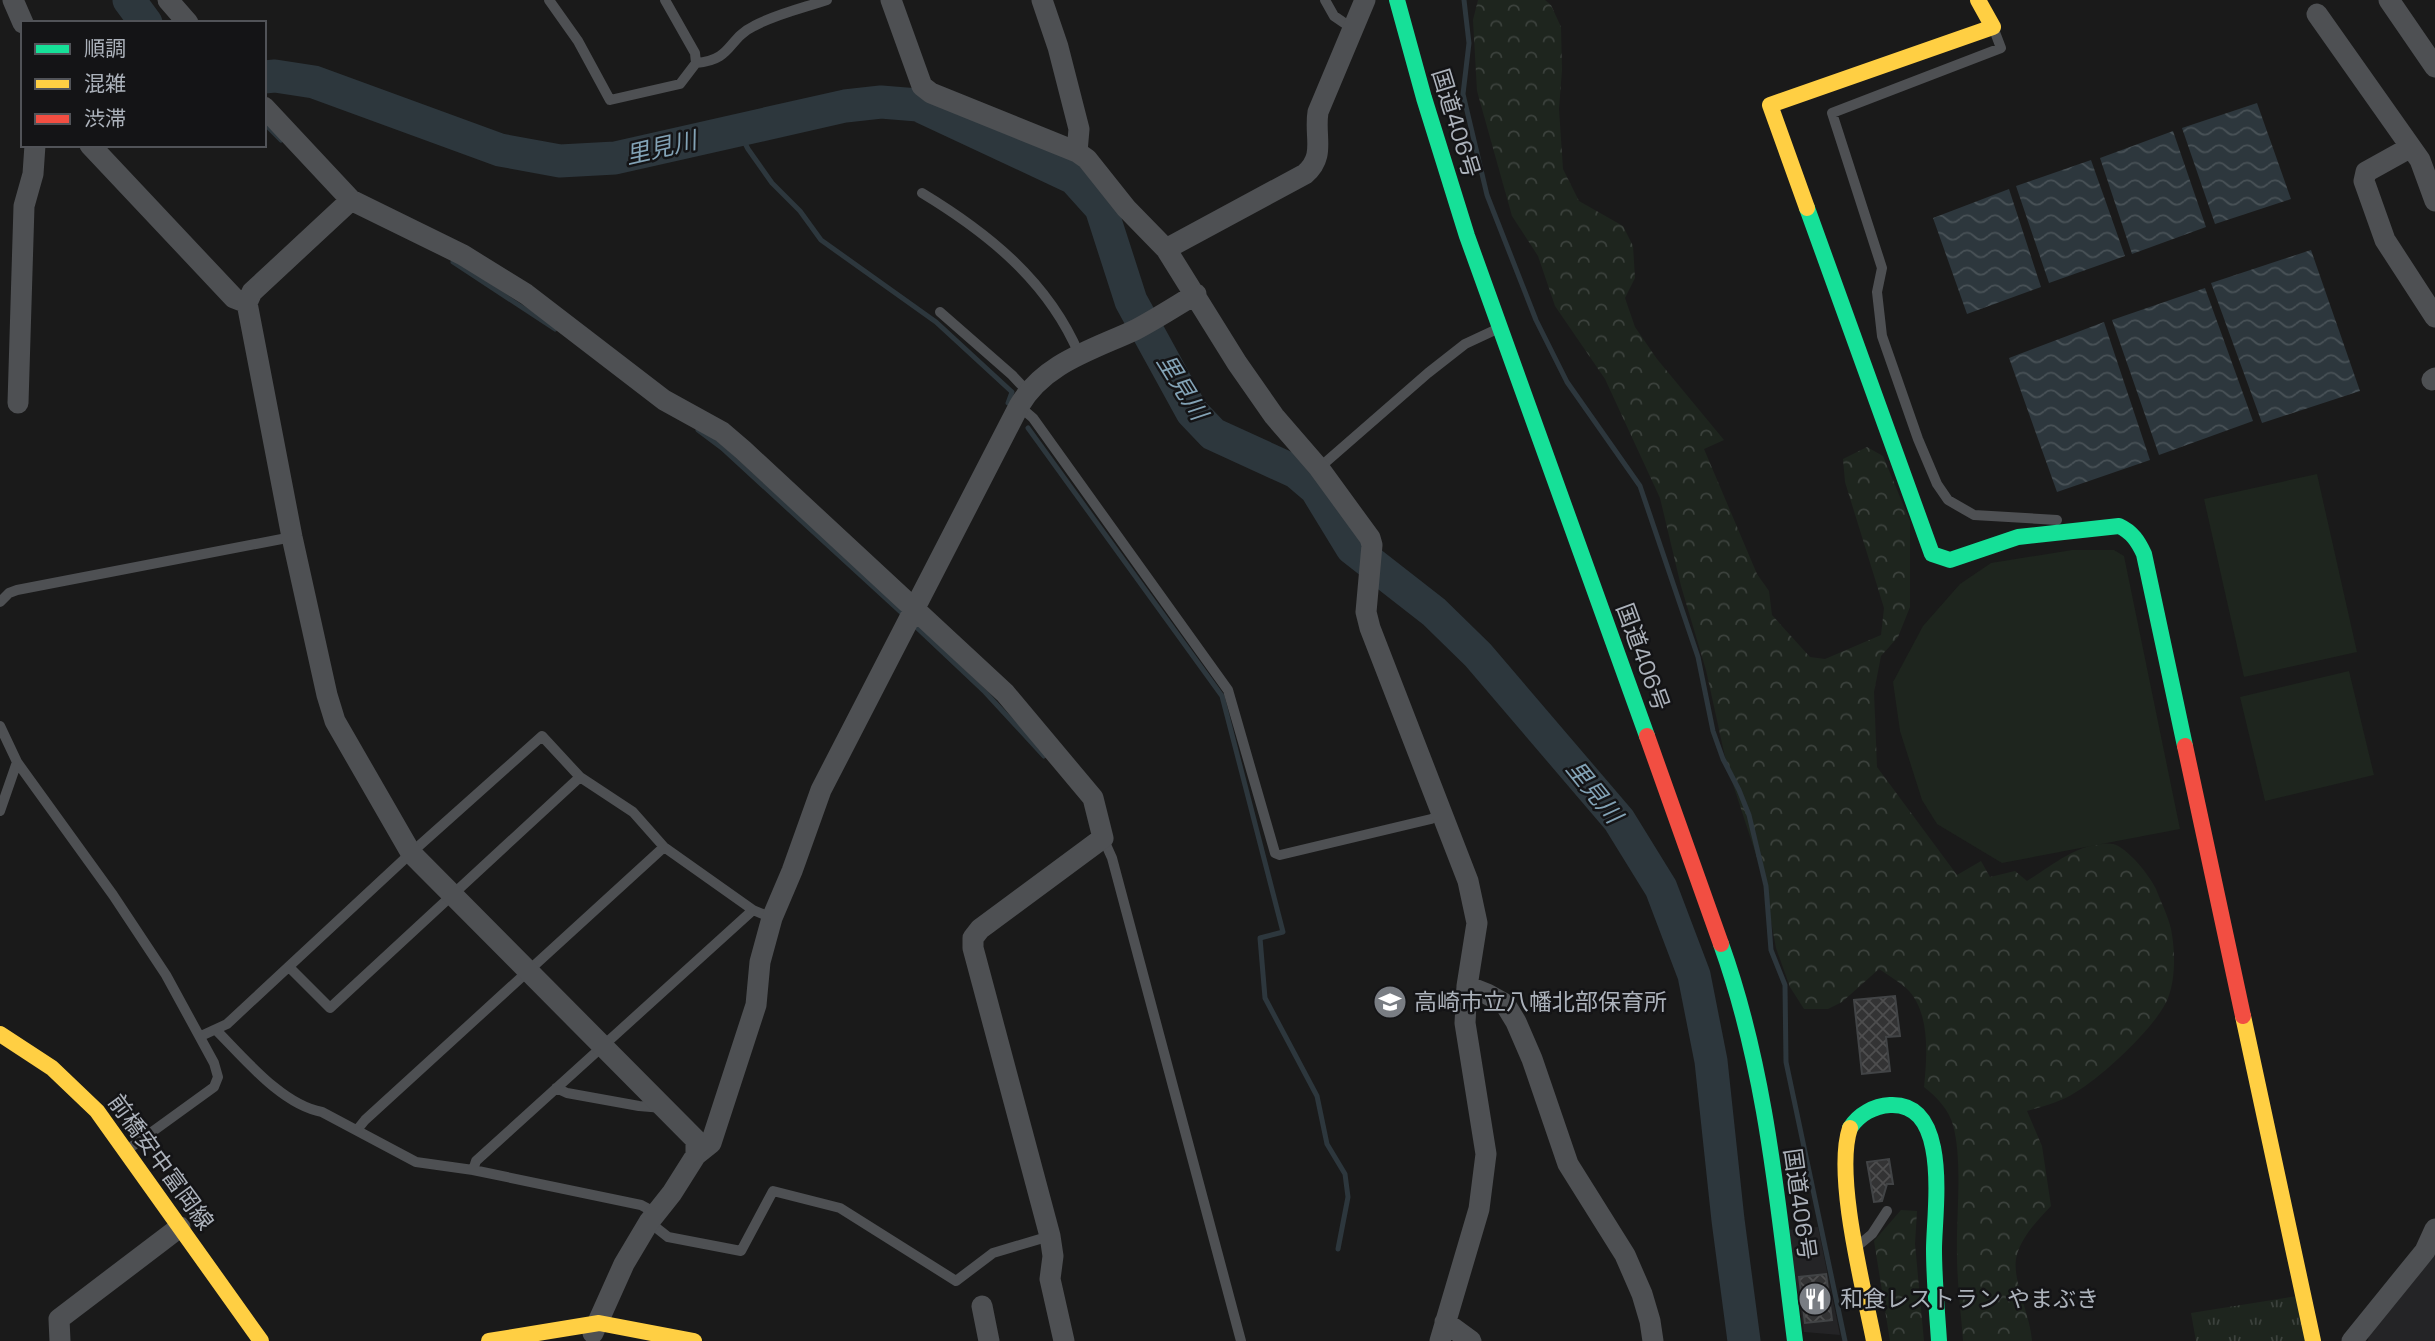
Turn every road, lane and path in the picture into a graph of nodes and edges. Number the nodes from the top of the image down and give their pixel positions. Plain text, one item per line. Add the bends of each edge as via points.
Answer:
1 (13, 0) edge
2 (168, 0) edge
3 (549, 0) edge
4 (665, 0) edge
5 (827, 0) edge
6 (891, 0) edge
7 (1042, 0) edge
8 (1325, 0) edge
9 (1365, 0) edge
10 (1397, 0) edge
11 (1978, 0) edge
12 (2389, 0) edge
13 (2317, 14) dead end
14 (22, 21) edge
15 (186, 21) edge
16 (1993, 27) junction
17 (1353, 29) junction
18 (696, 63) junction
19 (2435, 67) edge
20 (266, 109) edge
21 (35, 147) edge
22 (92, 147) edge
23 (2411, 147) junction
24 (1077, 152) junction
25 (922, 193) dead end
26 (351, 200) junction
27 (2435, 201) edge
28 (1166, 249) junction
29 (1196, 294) junction
30 (247, 303) junction
31 (940, 312) dead end
32 (2435, 317) edge
33 (1499, 328) junction
34 (1079, 354) junction
35 (1023, 399) junction
36 (18, 403) dead end
37 (1319, 468) junction
38 (2119, 526) junction
39 (292, 537) junction
40 (0, 602) edge
41 (913, 607) junction
42 (0, 726) edge
43 (17, 762) junction
44 (580, 777) junction
45 (0, 811) edge
46 (1443, 814) junction
47 (1103, 838) junction
48 (664, 847) junction
49 (411, 853) junction
50 (452, 895) junction
51 (762, 914) junction
52 (289, 967) junction
53 (528, 971) junction
54 (1467, 986) junction
55 (216, 1030) junction
56 (0, 1034) edge
57 (201, 1036) junction
58 (602, 1046) junction
59 (556, 1088) junction
60 (663, 1108) junction
61 (358, 1130) junction
62 (126, 1151) junction
63 (696, 1156) junction
64 (473, 1170) junction
65 (1887, 1211) dead end
66 (653, 1217) junction
67 (180, 1227) junction
68 (2435, 1229) edge
69 (1050, 1236) junction
70 (1858, 1246) junction
71 (982, 1306) dead end
72 (594, 1332) edge
73 (1443, 1332) edge
74 (60, 1341) edge
75 (261, 1341) edge
76 (489, 1341) edge
77 (694, 1341) edge
78 (989, 1341) edge
79 (1064, 1341) edge
80 (1241, 1341) edge
81 (1471, 1341) edge
82 (1653, 1341) edge
83 (1795, 1341) edge
84 (1874, 1341) edge
85 (1939, 1341) edge
86 (2313, 1341) edge
87 (2351, 1341) edge

1 - 14 street
2 - 15 street
3 - 18 lane via 610,100 680,84
4 - 18 lane via 695,53
5 - 18 lane via 753,26 722,56
6 - 24 street via 922,86
7 - 24 street via 1079,129
8 - 17 lane via 1334,16
9 - 17 street
10 - 33 main road, 国道406号 via 1455,199
11 - 16 main road
12 - 19 street
13 - 23 street
16 - 38 lane via 2001,48 1832,113 1882,268 1877,292 1882,337 1918,439 1948,500 1961,510 1987,517
16 - 38 main road via 1770,105 1932,554 1950,560 2018,537
17 - 28 street via 1318,112 1315,166
20 - 26 street
21 - 36 street via 24,206
22 - 30 street via 234,298
23 - 27 street
23 - 32 street via 2366,172 2364,181 2385,240
24 - 28 street
25 - 34 lane via 962,218 1019,265
26 - 30 street via 252,292
26 - 41 street via 516,288 664,400 722,432
28 - 29 street
29 - 34 street via 1135,330
29 - 37 street via 1237,363
30 - 39 street
31 - 35 lane via 1012,375
33 - 37 lane via 1465,344
33 - 83 main road, 国道406号 via 1735,983 1765,1112
34 - 35 street via 1056,367
35 - 41 street
35 - 46 lane via 1228,690 1275,853
37 - 46 street via 1372,545 1366,612 1370,628
38 - 86 main road via 2138,538 2144,554
39 - 40 lane via 17,590
39 - 49 street via 335,721
41 - 47 street via 1005,693 1093,798
41 - 51 street via 821,790 792,871
42 - 43 lane
43 - 45 lane
43 - 57 lane via 113,895
44 - 48 lane via 633,812
44 - 49 lane via 542,736
44 - 50 lane
46 - 54 street via 1468,881 1477,923
47 - 69 street via 973,938
47 - 80 lane
48 - 51 lane
48 - 53 lane
49 - 50 street
49 - 52 lane
50 - 52 lane via 330,1008
50 - 53 street
51 - 58 lane
51 - 63 street via 755,1005 711,1143
52 - 55 lane
53 - 58 street
53 - 61 lane
54 - 73 street via 1465,1023 1486,1154 1479,1209
54 - 82 street via 1504,1004 1516,1022 1568,1164 1625,1255 1642,1294
55 - 57 lane
55 - 61 lane via 257,1072 306,1109
56 - 62 main road, 前橋安中富岡線 via 79,1091
57 - 62 lane via 218,1077 214,1087
58 - 59 lane
58 - 60 street
59 - 60 lane
59 - 64 lane via 476,1161
60 - 63 street via 696,1140
61 - 64 lane via 415,1162
62 - 67 main road, 前橋安中富岡線
63 - 66 street
64 - 66 lane via 641,1205
65 - 70 lane
66 - 69 lane via 668,1237 741,1251 773,1191 840,1208 956,1281 993,1253
66 - 72 street via 611,1289
67 - 74 street via 59,1319
67 - 75 main road, 前橋安中富岡線
68 - 87 street via 2425,1251
69 - 79 street via 1050,1279
70 - 84 main road
70 - 85 main road via 1845,1161 1849,1130 1878,1106 1902,1105 1918,1116 1931,1134
71 - 78 street
72 - 76 main road
72 - 77 main road
73 - 81 street

